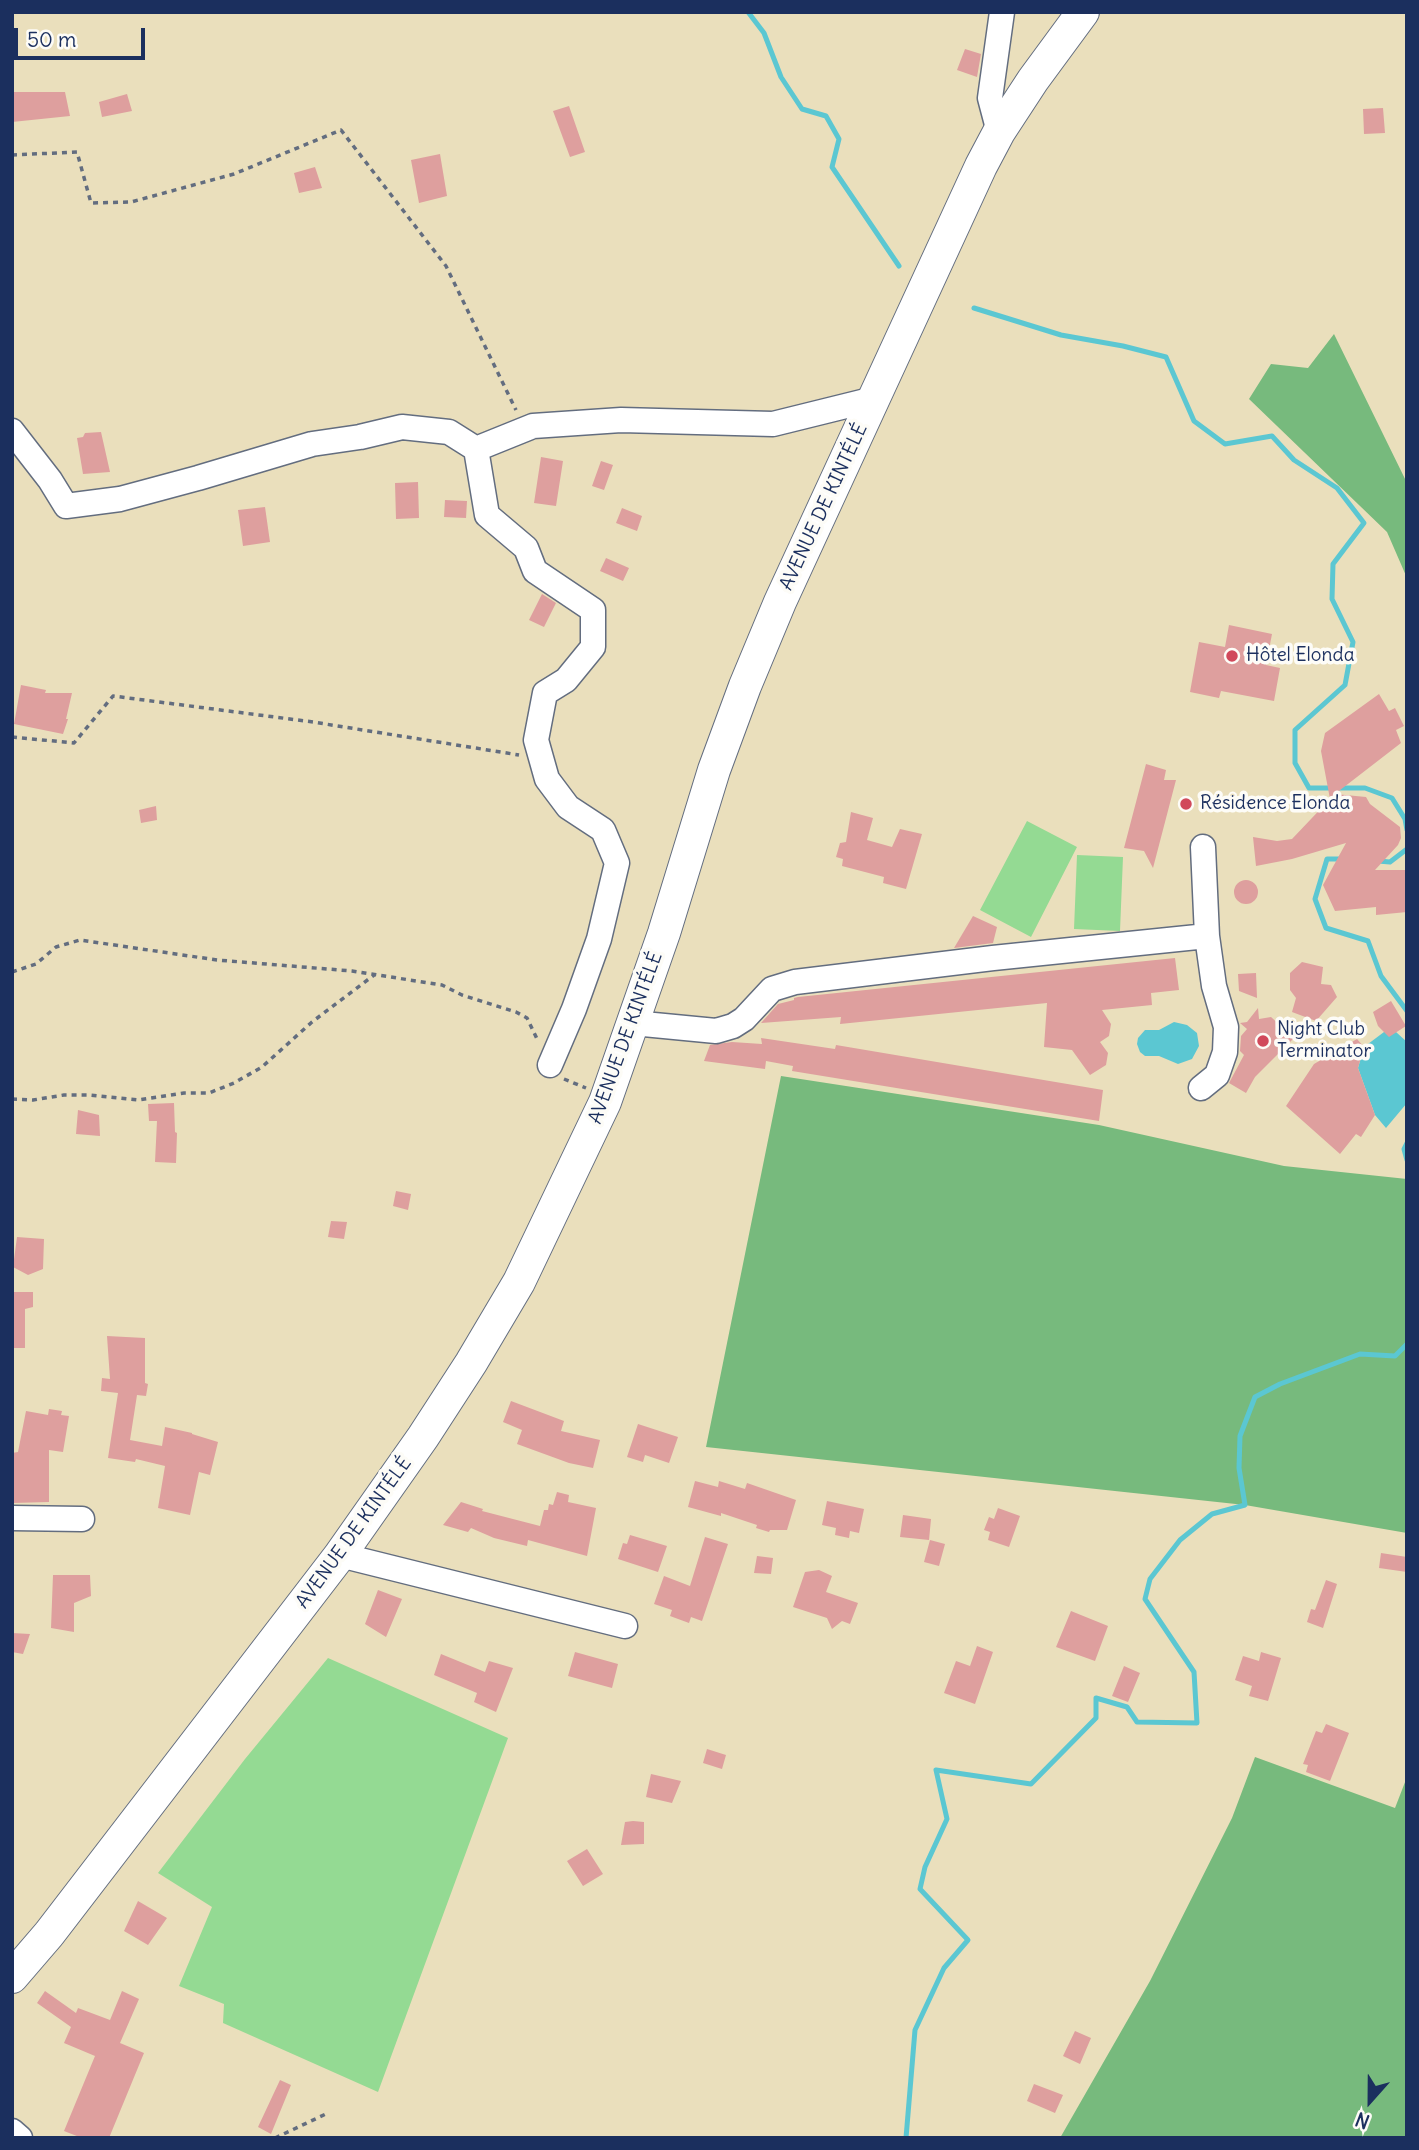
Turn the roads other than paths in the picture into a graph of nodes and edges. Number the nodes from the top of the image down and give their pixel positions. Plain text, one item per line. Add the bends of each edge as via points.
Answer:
1 (1002, 12) edge
2 (1083, 12) edge
3 (999, 132) junction
4 (874, 399) junction
5 (12, 431) edge
6 (476, 449) junction
7 (1203, 847) dead end
8 (1207, 936) junction
9 (633, 1023) junction
10 (550, 1065) road end
11 (1201, 1088) dead end
12 (12, 1518) edge
13 (82, 1519) dead end
14 (340, 1555) junction
15 (625, 1626) dead end
16 (12, 1977) edge
17 (12, 2131) edge
18 (20, 2138) edge

1 - 3 street via 990,98
2 - 3 main road, AVENUE DE KINTÉLÉ
3 - 4 main road, AVENUE DE KINTÉLÉ
4 - 6 street via 773,424 621,420 533,426
4 - 9 main road, AVENUE DE KINTÉLÉ via 745,686
5 - 6 street via 66,506 120,499 312,444 402,427 449,432
6 - 10 street via 487,515 526,548 534,571 593,610 593,647 566,680 545,693 537,740 547,779 568,807 603,830 617,863 599,939
7 - 8 street
8 - 9 street via 795,982 772,989 744,1019 716,1031
8 - 11 street via 1213,986 1226,1027 1225,1052 1217,1075
9 - 14 main road, AVENUE DE KINTÉLÉ via 605,1102 519,1282 423,1437
12 - 13 street
14 - 15 street
14 - 16 main road, AVENUE DE KINTÉLÉ
17 - 18 street

